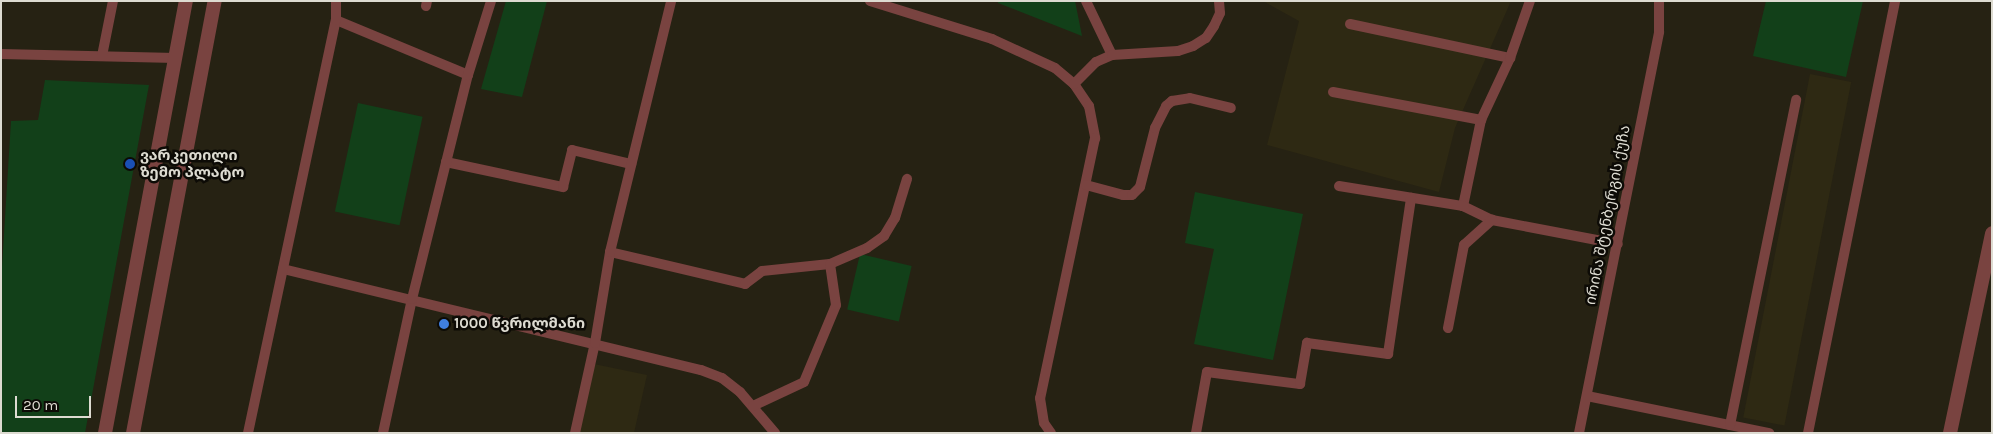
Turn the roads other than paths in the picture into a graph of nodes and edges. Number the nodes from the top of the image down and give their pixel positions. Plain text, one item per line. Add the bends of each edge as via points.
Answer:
1 (113, 1) edge
2 (186, 1) edge
3 (215, 1) edge
4 (336, 1) edge
5 (491, 1) edge
6 (671, 1) edge
7 (870, 1) edge
8 (1086, 1) edge
9 (1219, 1) edge
10 (1530, 1) edge
11 (1659, 1) edge
12 (1896, 1) edge
13 (892, 5) edge
14 (336, 20) junction
15 (1350, 24) dead end
16 (1, 54) edge
17 (1112, 55) junction
18 (102, 56) junction
19 (176, 58) junction
20 (1510, 58) junction
21 (468, 74) junction
22 (1074, 84) junction
23 (1332, 92) dead end
24 (1796, 100) dead end
25 (1231, 108) dead end
26 (1481, 120) junction
27 (446, 162) junction
28 (631, 164) junction
29 (907, 179) dead end
30 (1086, 185) junction
31 (1339, 186) dead end
32 (1411, 198) junction
33 (1463, 206) junction
34 (1492, 220) junction
35 (1992, 233) edge
36 (1618, 244) junction
37 (610, 252) junction
38 (830, 264) junction
39 (283, 270) junction
40 (412, 299) junction
41 (1448, 328) dead end
42 (595, 343) junction
43 (1587, 396) junction
44 (754, 406) junction
45 (1730, 425) junction
46 (105, 433) edge
47 (133, 433) edge
48 (248, 433) edge
49 (383, 433) edge
50 (575, 433) edge
51 (775, 433) edge
52 (1051, 433) edge
53 (1196, 433) edge
54 (1579, 433) edge
55 (1769, 433) edge
56 (1808, 433) edge
57 (1950, 433) edge

1 - 18 lane
2 - 19 street
3 - 47 street
4 - 14 lane
5 - 21 lane
6 - 28 lane
7 - 13 lane
8 - 17 lane
9 - 17 lane via 1220,13 1214,26 1206,38 1193,46 1178,51
10 - 20 lane
11 - 36 lane, ირინა შტენბერგის ქუჩა via 1659,32
12 - 56 lane
13 - 22 lane via 992,39 1055,68
14 - 21 lane
14 - 39 lane
15 - 20 lane
16 - 18 lane
17 - 22 lane via 1096,62
18 - 19 lane
19 - 46 street
20 - 26 lane
21 - 27 lane
22 - 30 lane via 1089,106 1095,138
23 - 26 lane
24 - 45 lane
25 - 30 lane via 1190,98 1172,101 1155,128 1140,187 1132,195
26 - 33 lane
27 - 28 lane via 563,187 572,150
27 - 40 lane
28 - 37 lane
29 - 38 lane via 894,218 884,236
30 - 52 lane via 1040,398 1044,423
31 - 32 lane
32 - 33 lane
32 - 53 lane via 1388,354 1307,343 1300,384 1207,372
33 - 34 lane
34 - 36 lane
34 - 41 lane via 1464,245
35 - 57 street
36 - 43 lane, ირინა შტენბერგის ქუჩა
37 - 38 lane via 745,284 762,271
37 - 42 lane
38 - 44 lane via 836,305 804,382
39 - 40 lane
39 - 48 lane
40 - 42 lane
40 - 49 lane
42 - 44 lane via 722,378
42 - 50 lane
43 - 45 lane
43 - 54 lane, ირინა შტენბერგის ქუჩა
44 - 51 lane
45 - 55 lane

